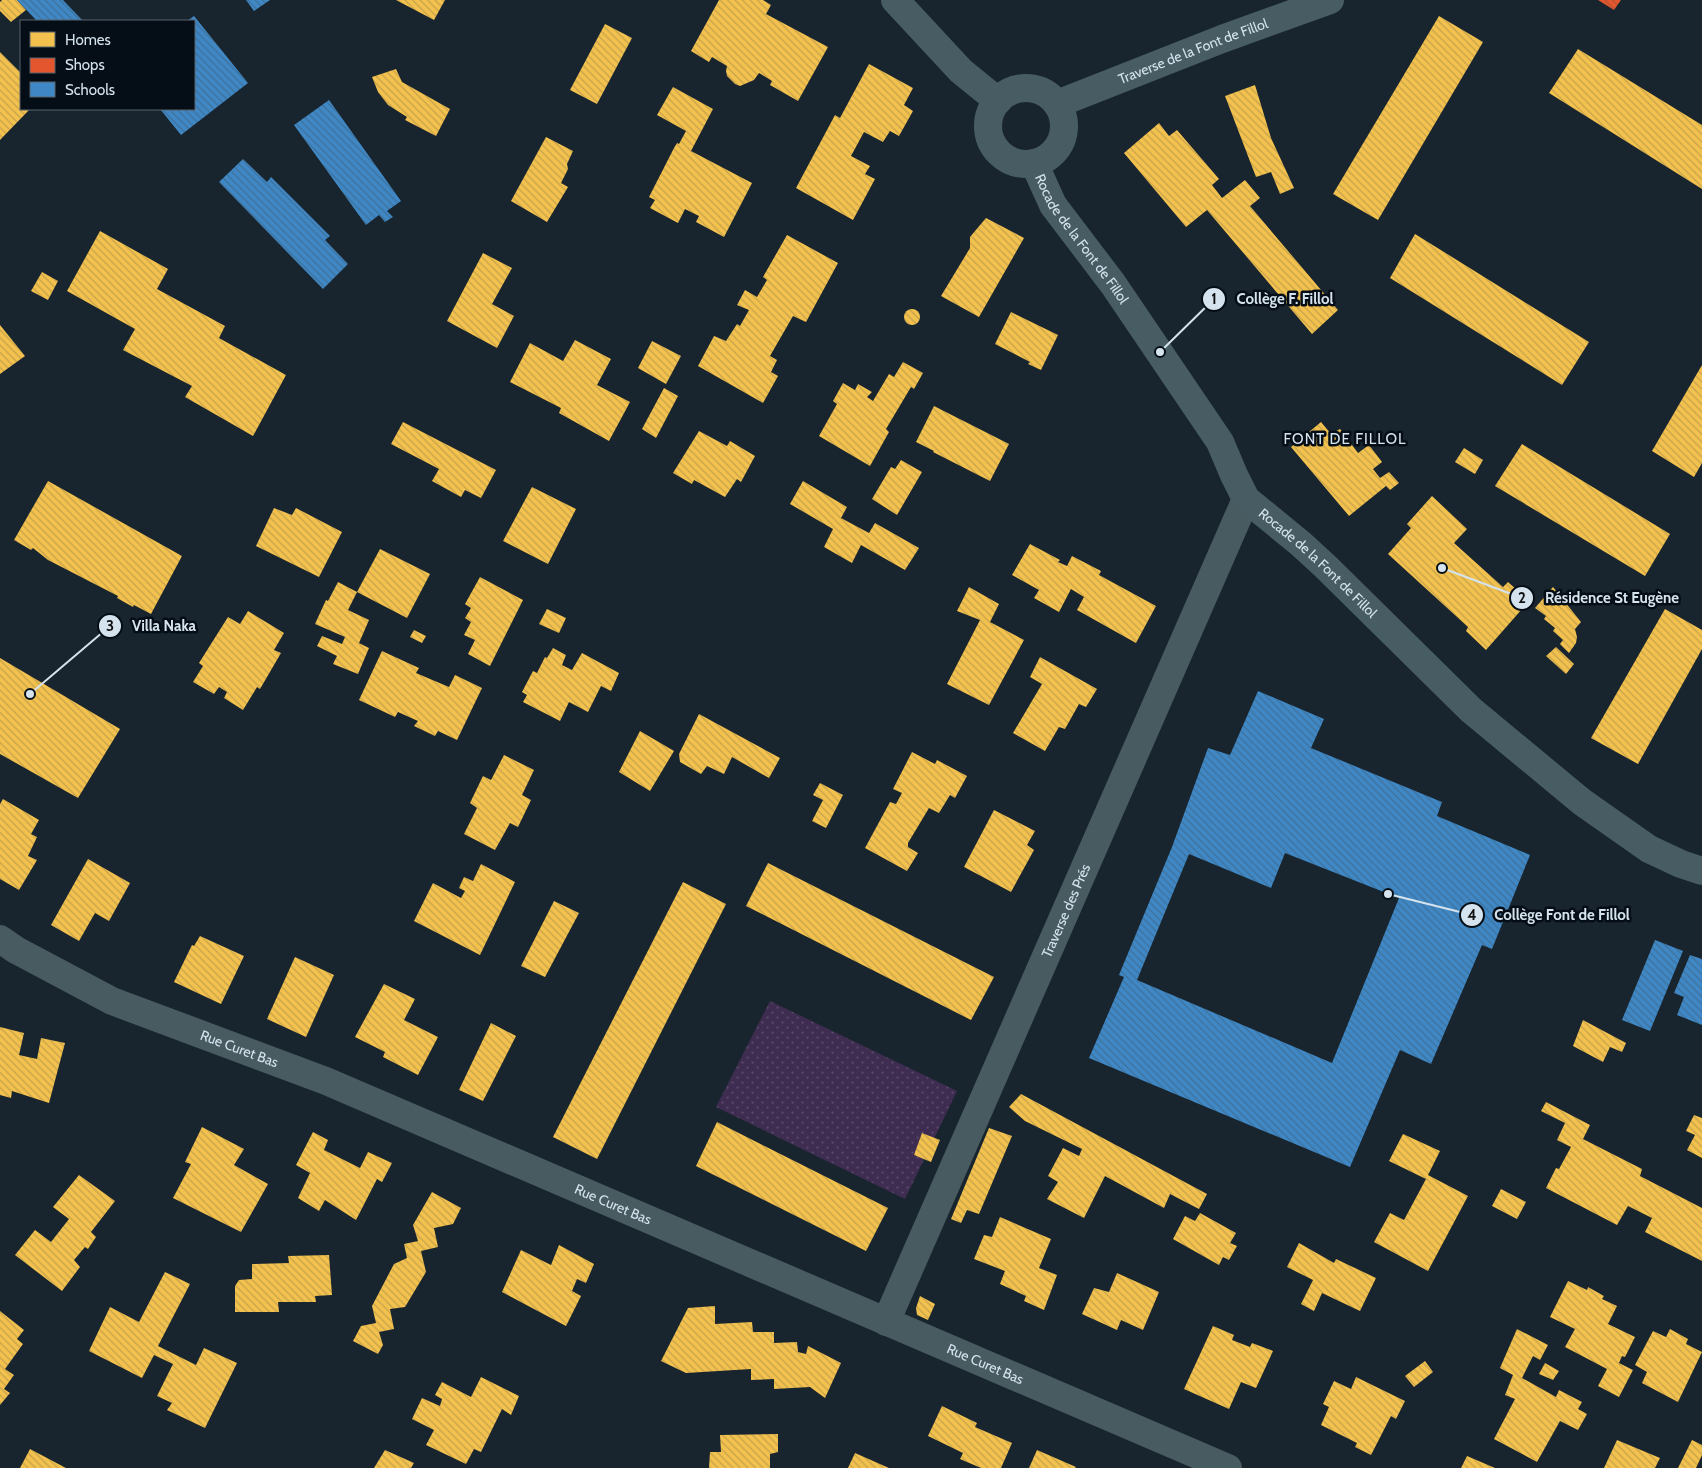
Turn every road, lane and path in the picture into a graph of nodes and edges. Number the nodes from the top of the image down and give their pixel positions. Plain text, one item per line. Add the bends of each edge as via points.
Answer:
1 (895, 0) edge
2 (1330, 0) edge
3 (998, 101) junction
4 (1057, 104) junction
5 (1034, 163) junction
6 (1246, 499) junction
7 (1702, 871) edge
8 (0, 939) edge
9 (886, 1322) junction
10 (1228, 1468) edge

1 - 3 street via 961,71
2 - 4 street, Traverse de la Font de Fillol
3 - 4 street via 1006,94 1028,88 1049,96
3 - 5 street via 988,119 990,140 1006,158 1016,163
4 - 5 street via 1064,125 1059,144 1046,158
5 - 6 street, Rocade de la Font de Fillol via 1053,205 1113,284 1220,442
6 - 7 street, Rocade de la Font de Fillol via 1326,567 1471,710 1574,796 1649,849
6 - 9 street, Traverse des Prés
8 - 9 street, Rue Curet Bas via 112,1001 326,1081
9 - 10 street, Rue Curet Bas

